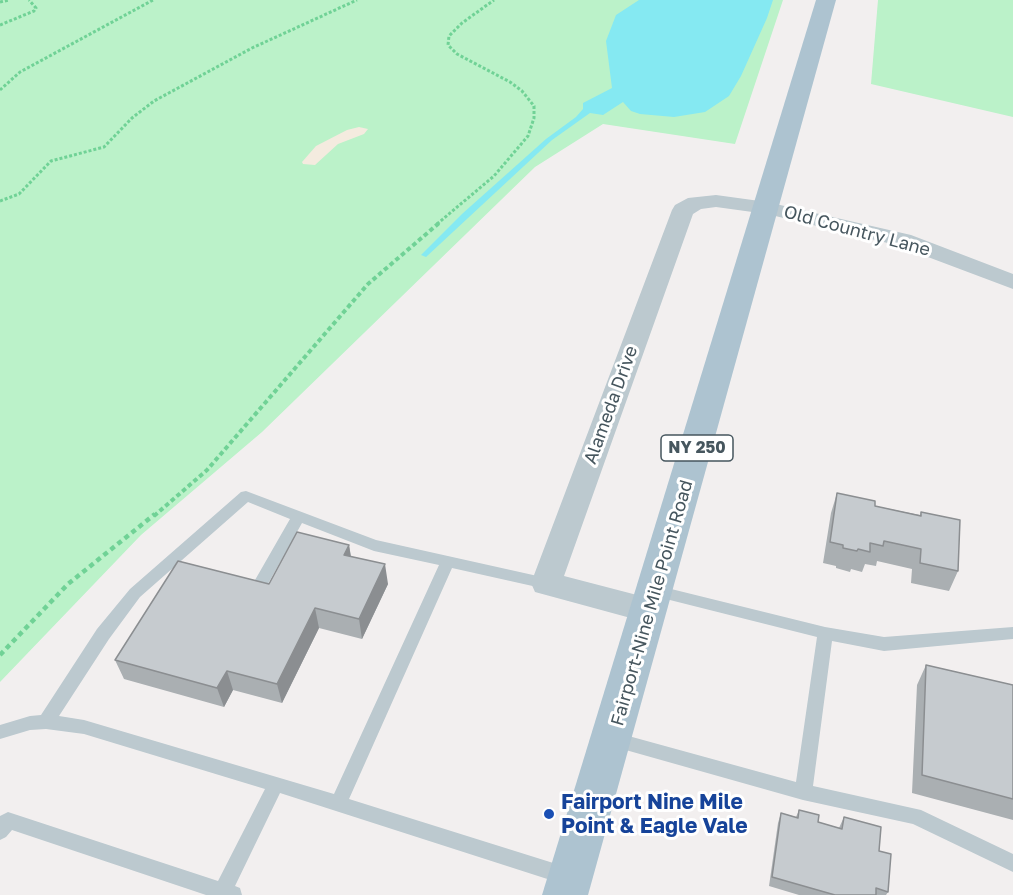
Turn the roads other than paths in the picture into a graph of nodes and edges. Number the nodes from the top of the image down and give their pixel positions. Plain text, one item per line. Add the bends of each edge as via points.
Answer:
1 (826, 0) edge
2 (767, 208) junction
3 (1013, 282) edge
4 (299, 516) junction
5 (448, 561) junction
6 (546, 583) junction
7 (259, 587) edge
8 (652, 601) junction
9 (825, 633) junction
10 (1013, 633) edge
11 (46, 722) junction
12 (0, 732) edge
13 (612, 740) junction
14 (276, 784) junction
15 (803, 792) junction
16 (338, 804) junction
17 (0, 831) edge
18 (1013, 863) edge
19 (568, 886) edge
20 (227, 893) edge

1 - 2 main road, Fairport-Nine Mile Point Road / NY 250
2 - 3 street, Old Country Lane via 903,240
2 - 6 street, Alameda Drive via 705,201 689,206 679,217
2 - 8 main road, Fairport-Nine Mile Point Road / NY 250
4 - 5 lane via 374,545
4 - 7 lane
4 - 11 lane via 246,496 135,593 103,634
5 - 6 lane
5 - 16 lane
6 - 8 street
8 - 9 lane
8 - 13 main road, Fairport-Nine Mile Point Road / NY 250
9 - 10 lane via 884,644
9 - 15 lane
11 - 12 lane
11 - 14 lane via 84,727
13 - 15 lane
13 - 19 main road, Fairport-Nine Mile Point Road / NY 250
14 - 16 lane
14 - 20 lane
15 - 18 lane via 915,816
16 - 19 lane
17 - 20 lane via 8,820

